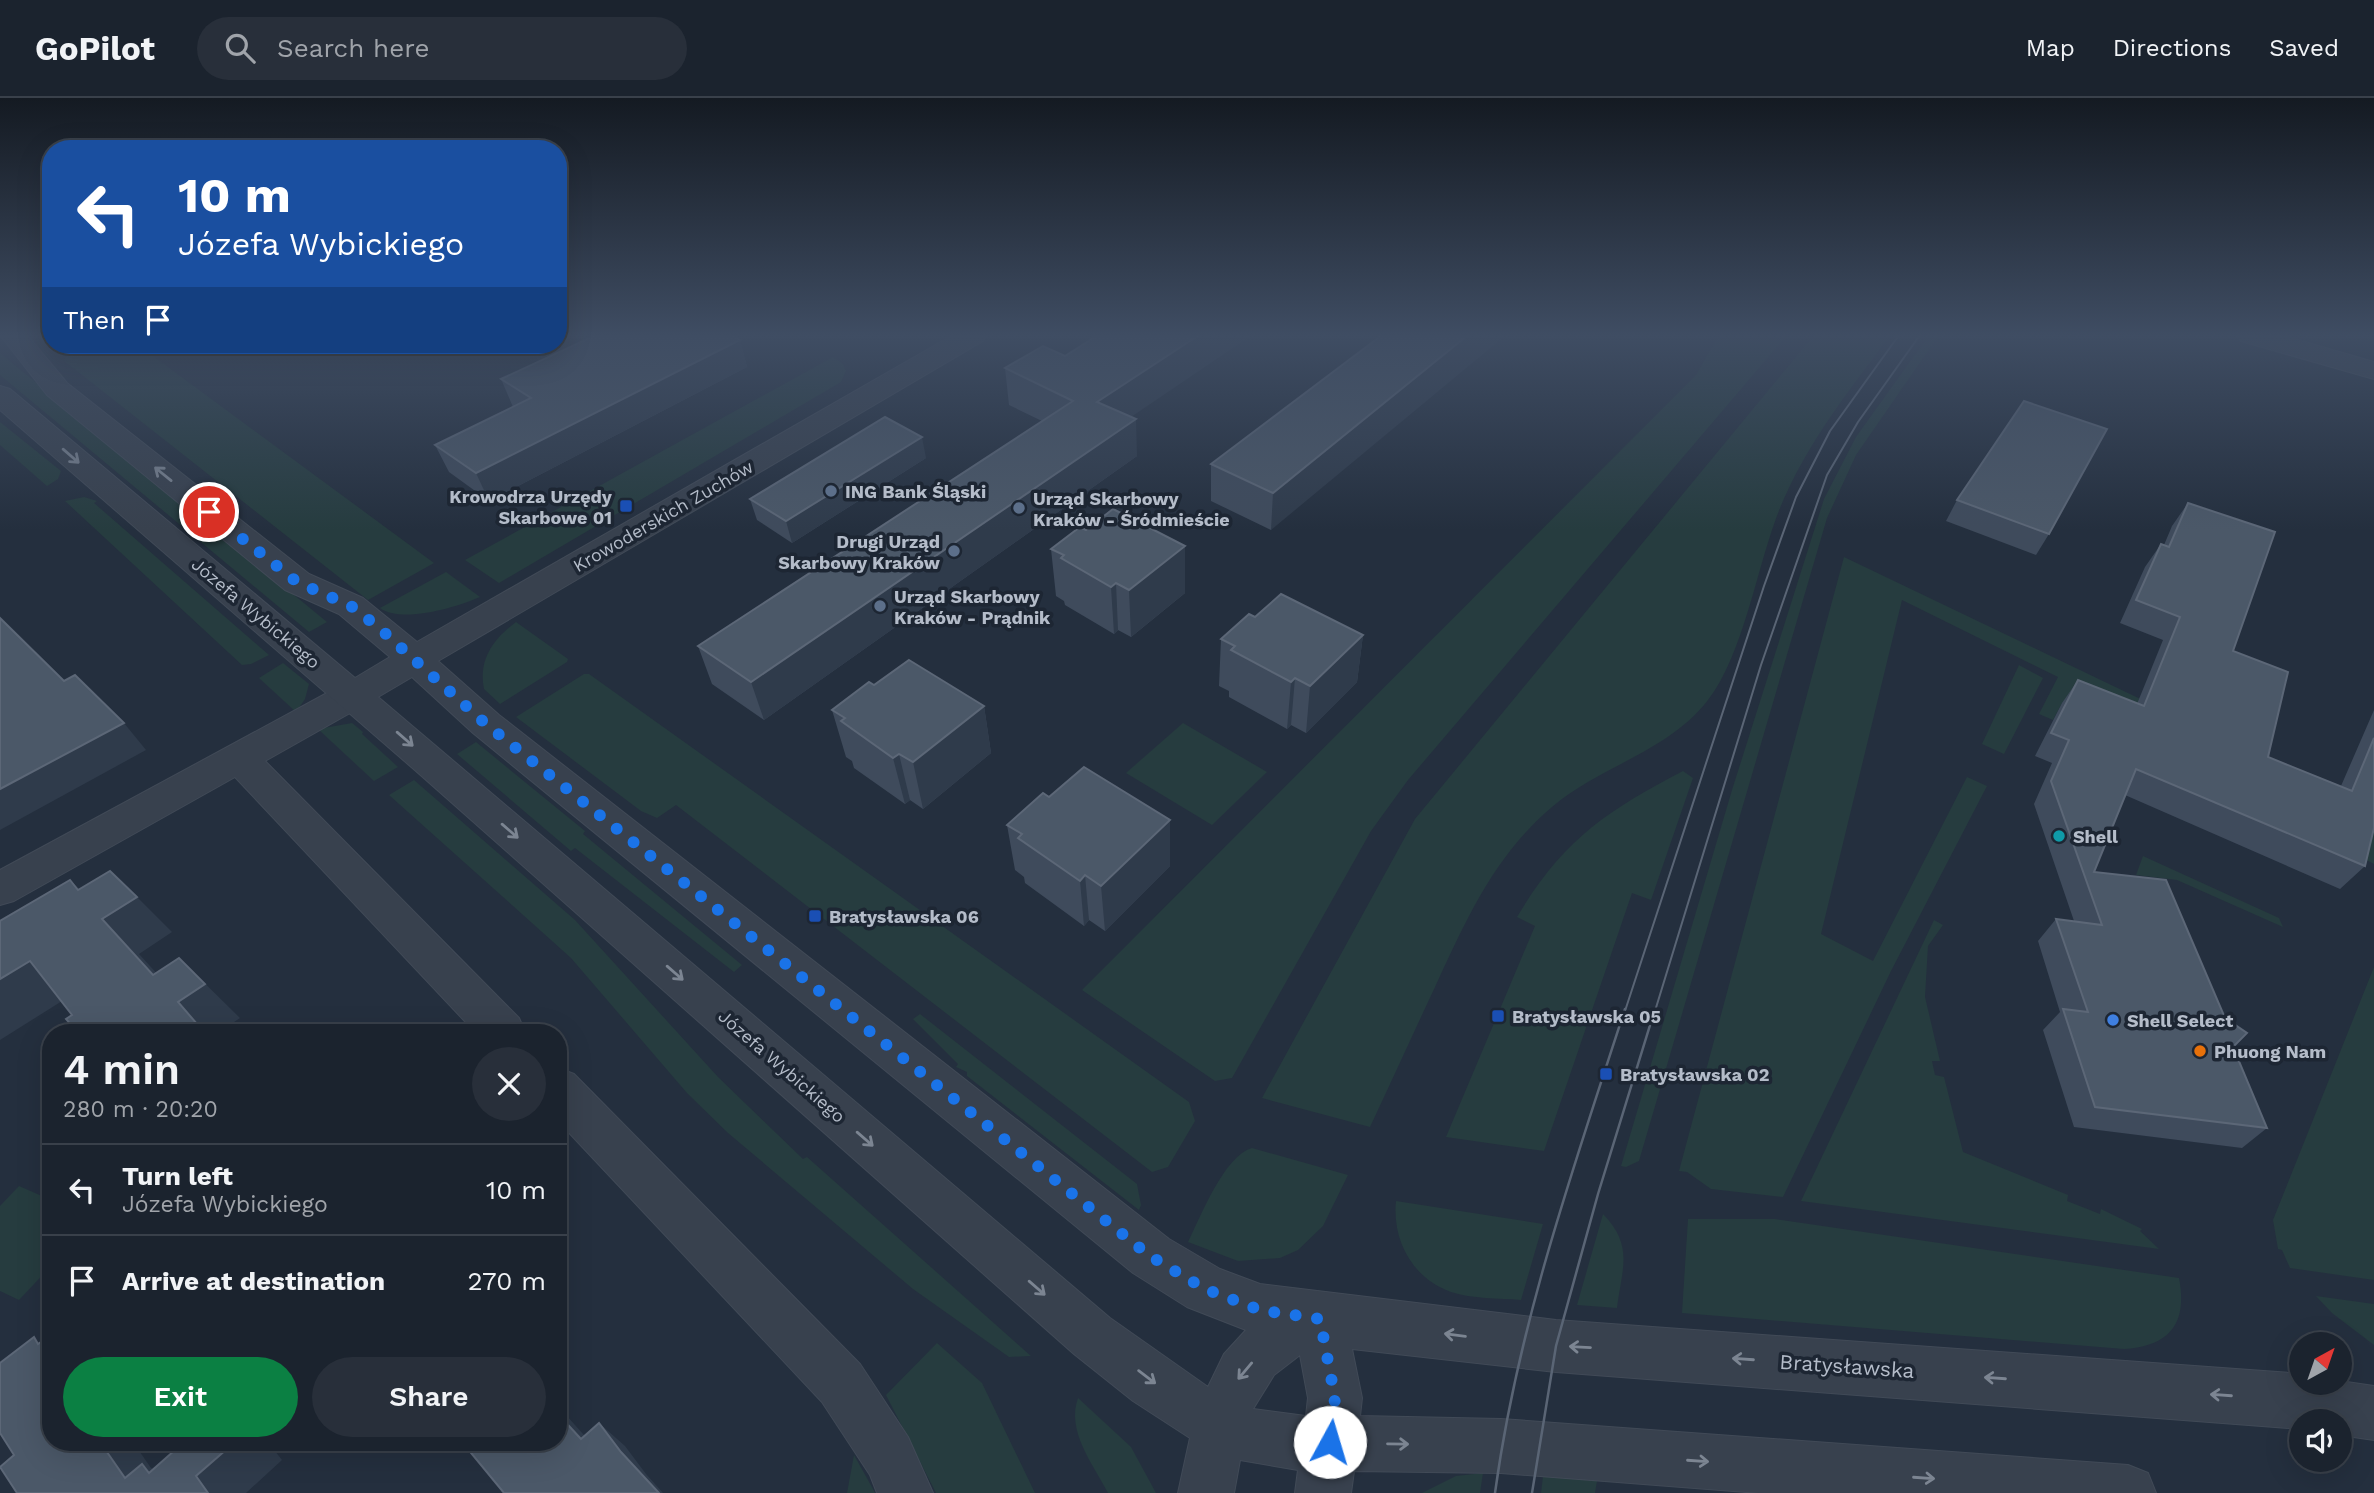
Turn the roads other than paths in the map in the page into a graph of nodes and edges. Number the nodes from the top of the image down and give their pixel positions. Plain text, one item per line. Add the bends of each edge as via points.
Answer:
1 (6, 400) edge
2 (71, 400) edge
3 (861, 400) edge
4 (413, 660) junction
5 (353, 695) junction
6 (239, 758) junction
7 (0, 889) edge
8 (495, 1024) edge
9 (567, 1098) edge
10 (1320, 1319) junction
11 (2374, 1413) edge
12 (1220, 1426) junction
13 (1327, 1468) edge
14 (905, 1493) edge
15 (1206, 1493) edge
16 (2128, 1493) edge

1 -> 5 street, Józefa Wybickiego
4 -> 2 street via 351,606 297,582
3 - 4 street, Krowoderskich Zuchów
4 - 5 street, Krowoderskich Zuchów
4 - 10 street via 486,724 1150,1256 1205,1289 1260,1310
5 - 6 street
5 -> 12 street, Józefa Wybickiego via 1092,1336
6 - 7 street
6 - 8 street
9 - 14 street via 841,1383 889,1456
11 -> 10 street, Bratysławska via 2290,1400 1556,1346
10 -> 12 street via 1270,1343 1238,1378
10 - 13 street via 1335,1398
12 - 13 street via 1259,1438 1302,1443
12 - 15 street
13 -> 16 street via 1501,1446

